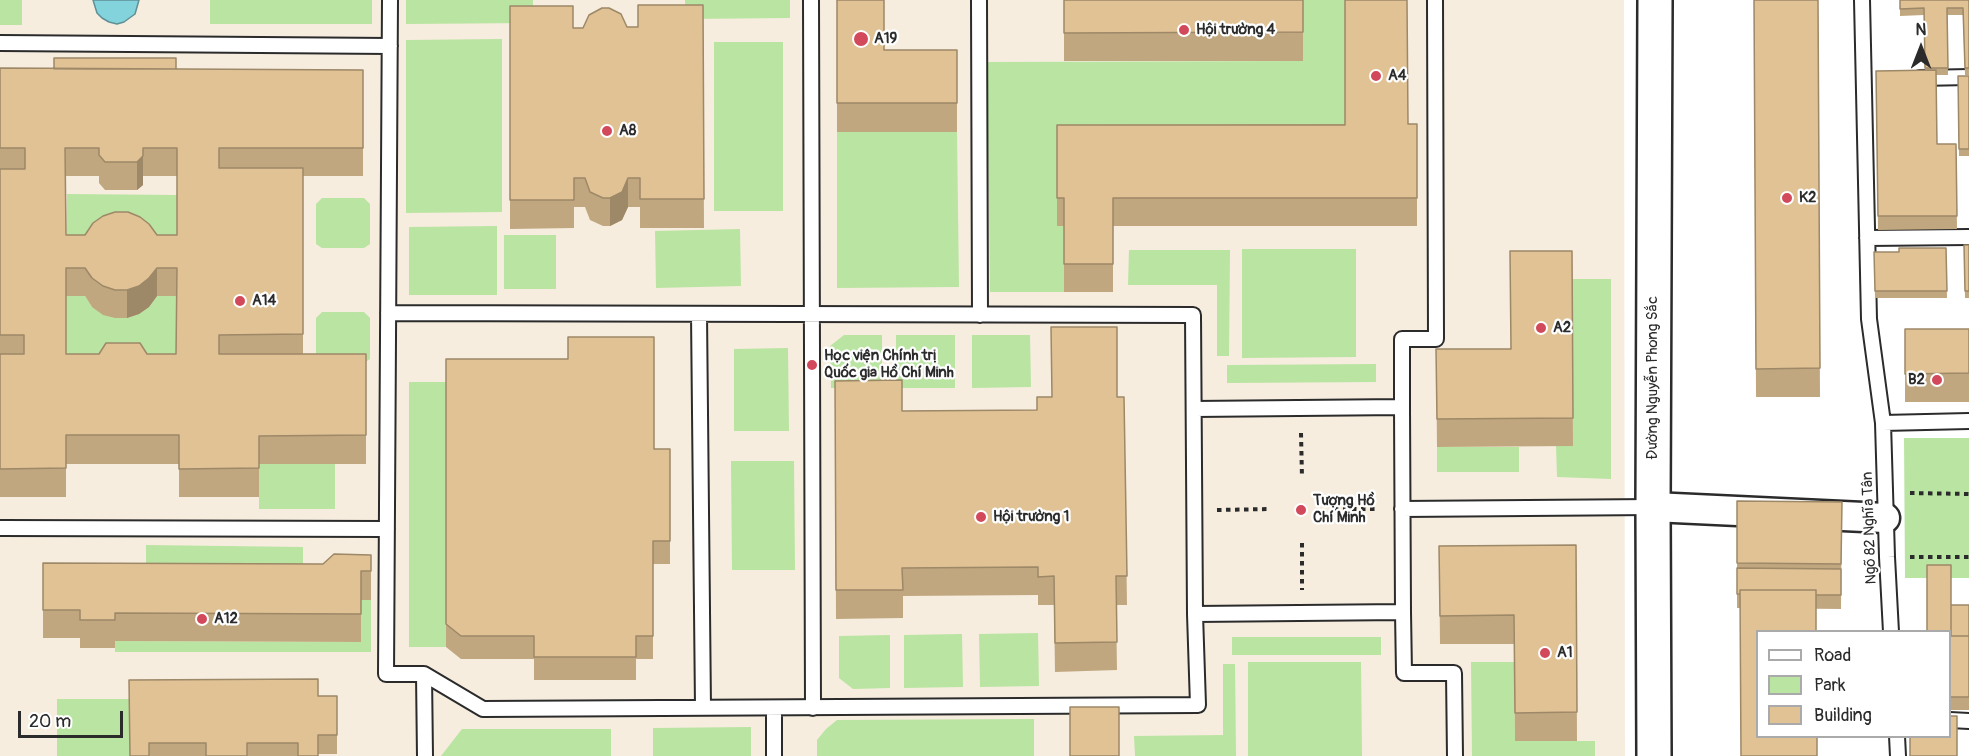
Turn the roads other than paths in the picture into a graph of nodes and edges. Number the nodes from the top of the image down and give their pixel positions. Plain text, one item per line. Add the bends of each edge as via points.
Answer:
1 (390, 0) edge
2 (811, 0) edge
3 (978, 0) edge
4 (1436, 0) edge
5 (1654, 0) edge
6 (1862, 0) edge
7 (0, 43) edge
8 (390, 46) junction
9 (1969, 77) edge
10 (1910, 78) edge
11 (1969, 237) edge
12 (1867, 238) junction
13 (388, 313) junction
14 (699, 314) junction
15 (812, 314) junction
16 (980, 315) junction
17 (1402, 406) junction
18 (1194, 409) junction
19 (1969, 421) edge
20 (1883, 423) junction
21 (1885, 505) junction
22 (1653, 507) junction
23 (1402, 509) junction
24 (0, 528) edge
25 (387, 529) junction
26 (1403, 612) junction
27 (1195, 614) junction
28 (1891, 630) edge
29 (424, 675) junction
30 (703, 708) junction
31 (774, 708) junction
32 (813, 708) junction
33 (1951, 720) edge
34 (1969, 721) edge
35 (1897, 738) edge
36 (425, 756) edge
37 (774, 756) edge
38 (1455, 756) edge
39 (1654, 756) edge
40 (1898, 756) edge

1 - 8 lane
2 - 15 lane
3 - 16 lane
4 - 17 lane via 1436,339 1402,339
5 - 22 main road, Đường Nguyễn Phong Sắc
6 - 12 lane, Ngõ 82 Nghĩa Tân via 1869,78
7 - 8 lane
8 - 13 lane
9 - 10 lane
11 - 12 lane
12 - 20 lane, Ngõ 82 Nghĩa Tân via 1869,319
13 - 14 lane
13 - 25 lane
14 - 15 lane
14 - 30 lane
15 - 16 lane
15 - 32 lane
16 - 18 lane via 1193,315
17 - 18 lane
17 - 23 lane
18 - 27 lane
19 - 20 lane
20 - 21 lane, Ngõ 82 Nghĩa Tân
21 - 22 street
21 - 28 lane, Ngõ 82 Nghĩa Tân
22 - 23 lane
22 - 39 main road, Đường Nguyễn Phong Sắc
23 - 26 lane
24 - 25 lane
25 - 29 lane via 386,674
26 - 27 lane
26 - 38 lane via 1404,673 1454,673
27 - 32 lane via 1198,705
29 - 30 lane via 483,709
29 - 36 lane
30 - 31 lane
31 - 32 lane
31 - 37 lane
33 - 34 lane
35 - 40 lane

